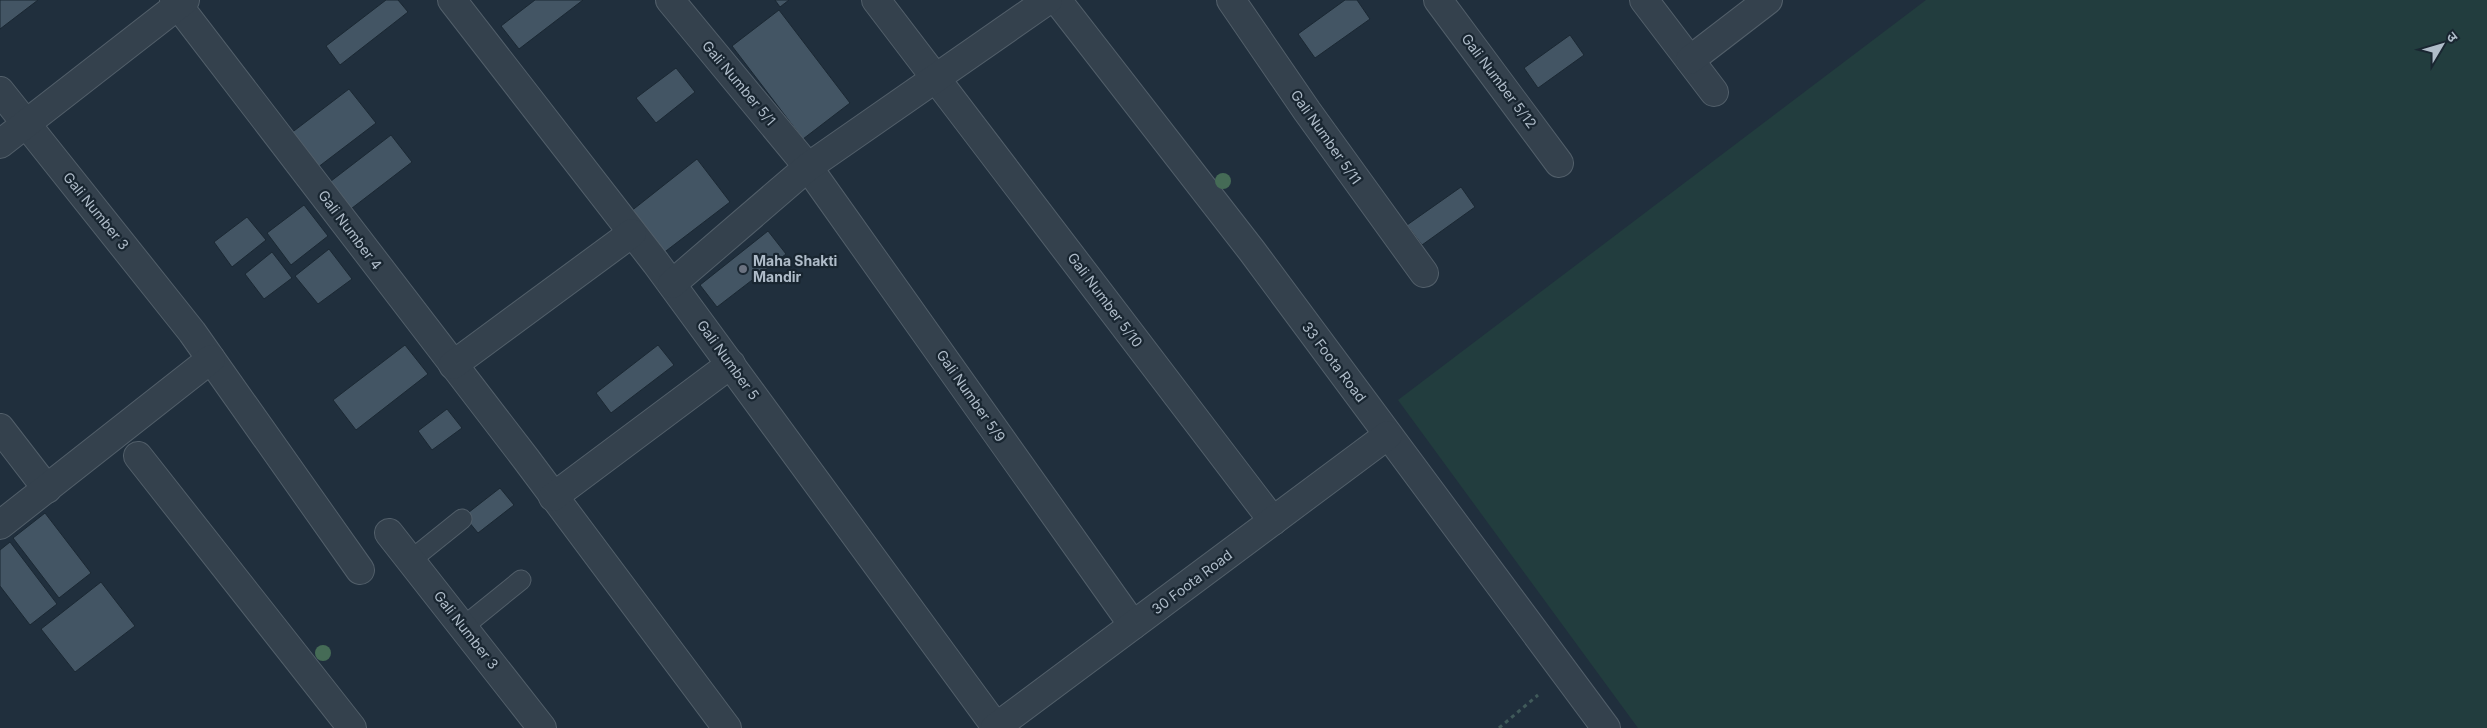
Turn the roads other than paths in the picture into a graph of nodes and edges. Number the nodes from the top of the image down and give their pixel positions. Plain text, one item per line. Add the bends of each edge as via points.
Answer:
1 (452, 0) edge
2 (670, 0) edge
3 (876, 0) edge
4 (1048, 0) edge
5 (1056, 0) edge
6 (1231, 0) edge
7 (1438, 0) edge
8 (1644, 0) edge
9 (1768, 0) edge
10 (179, 2) edge
11 (1690, 60) junction
12 (937, 78) junction
13 (0, 91) edge
14 (1714, 92) dead end
15 (26, 124) junction
16 (0, 144) edge
17 (1559, 163) dead end
18 (808, 167) junction
19 (632, 233) junction
20 (1424, 273) dead end
21 (672, 284) junction
22 (211, 359) junction
23 (731, 364) junction
24 (453, 365) junction
25 (0, 428) edge
26 (1388, 435) junction
27 (138, 456) dead end
28 (46, 488) junction
29 (554, 497) junction
30 (462, 519) dead end
31 (1273, 522) junction
32 (0, 525) edge
33 (389, 532) dead end
34 (411, 560) junction
35 (360, 570) dead end
36 (521, 580) dead end
37 (1133, 625) junction
38 (463, 627) junction
39 (352, 728) edge
40 (542, 728) edge
41 (726, 728) edge
42 (995, 728) edge
43 (1606, 728) edge

1 - 19 street, Gali Number 5
2 - 18 street, Gali Number 5/1
3 - 12 street, Gali Number 5/10
4 - 12 street
5 - 26 street, 33 Foota Road via 1252,251
6 - 20 street, Gali Number 5/11
7 - 17 street, Gali Number 5/12
8 - 11 street
9 - 11 street
10 - 15 street
10 - 24 street, Gali Number 4
11 - 14 street
12 - 18 street
12 - 31 street, Gali Number 5/10
13 - 15 street, Gali Number 3
15 - 16 street
15 - 22 street, Gali Number 3
18 - 21 street
18 - 37 street, Gali Number 5/9
19 - 21 street, Gali Number 5
19 - 24 street
21 - 23 street, Gali Number 5
22 - 28 street
22 - 35 street, Gali Number 3
23 - 29 street
23 - 42 street, Gali Number 5
24 - 29 street, Gali Number 4
25 - 28 street
26 - 31 street, 30 Foota Road
26 - 43 street, 33 Foota Road
27 - 39 street
28 - 32 street
29 - 41 street, Gali Number 4
30 - 34 lane
31 - 37 street, 30 Foota Road
33 - 34 street, Gali Number 3
34 - 38 street, Gali Number 3
36 - 38 lane
37 - 42 street, 30 Foota Road
38 - 40 street, Gali Number 3

